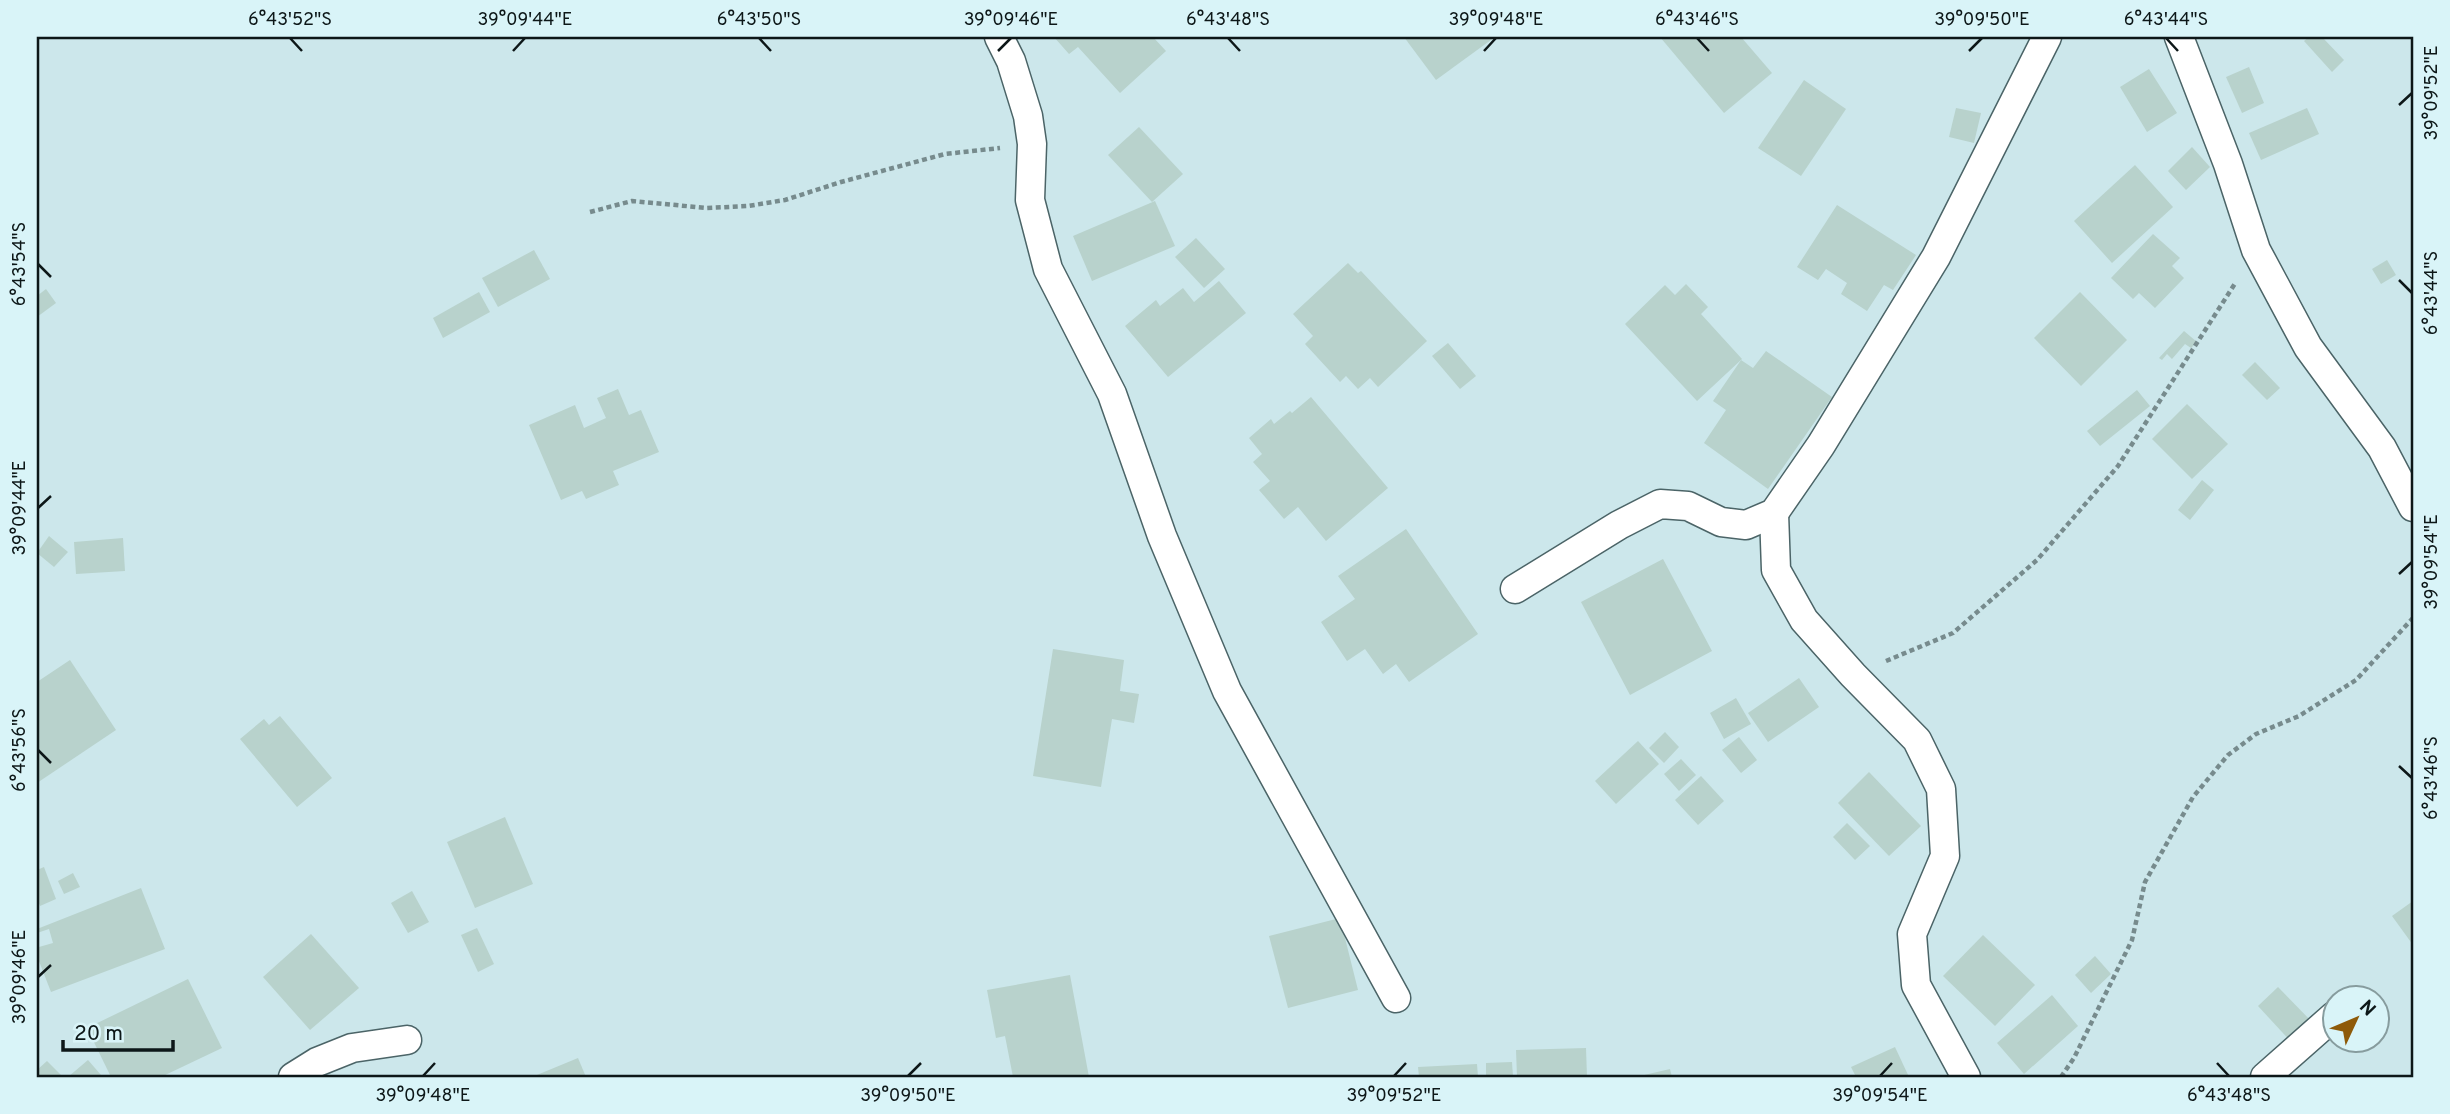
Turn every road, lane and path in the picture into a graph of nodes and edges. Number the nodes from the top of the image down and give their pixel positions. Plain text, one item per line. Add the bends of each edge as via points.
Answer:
1 (999, 37) edge
2 (2047, 37) edge
3 (2179, 37) edge
4 (1032, 144) junction
5 (590, 212) dead end
6 (2256, 250) junction
7 (2413, 507) edge
8 (1774, 513) junction
9 (1515, 589) dead end
10 (2413, 618) edge
11 (1853, 675) junction
12 (1396, 998) dead end
13 (2320, 1028) edge
14 (407, 1040) dead end
15 (293, 1077) edge
16 (1966, 1077) edge
17 (2061, 1077) edge
18 (2265, 1077) edge

1 - 4 street via 1012,61
2 - 8 street via 1936,257
3 - 6 street
4 - 5 path via 945,154 785,200 748,206 707,208 632,201
4 - 12 street via 1030,200 1048,269 1112,394 1162,536 1227,691
6 - 7 street via 2308,347 2382,448
6 - 11 path via 2119,466 2037,560 1953,632
8 - 9 street via 1746,525 1721,522 1688,506 1660,504
8 - 11 street via 1776,570 1804,620
10 - 17 path via 2356,680 2299,716 2256,734 2228,755 2193,797 2145,882 2132,940
11 - 16 street via 1917,740 1941,789 1945,856 1912,934 1916,985
13 - 18 street
14 - 15 street via 352,1048

